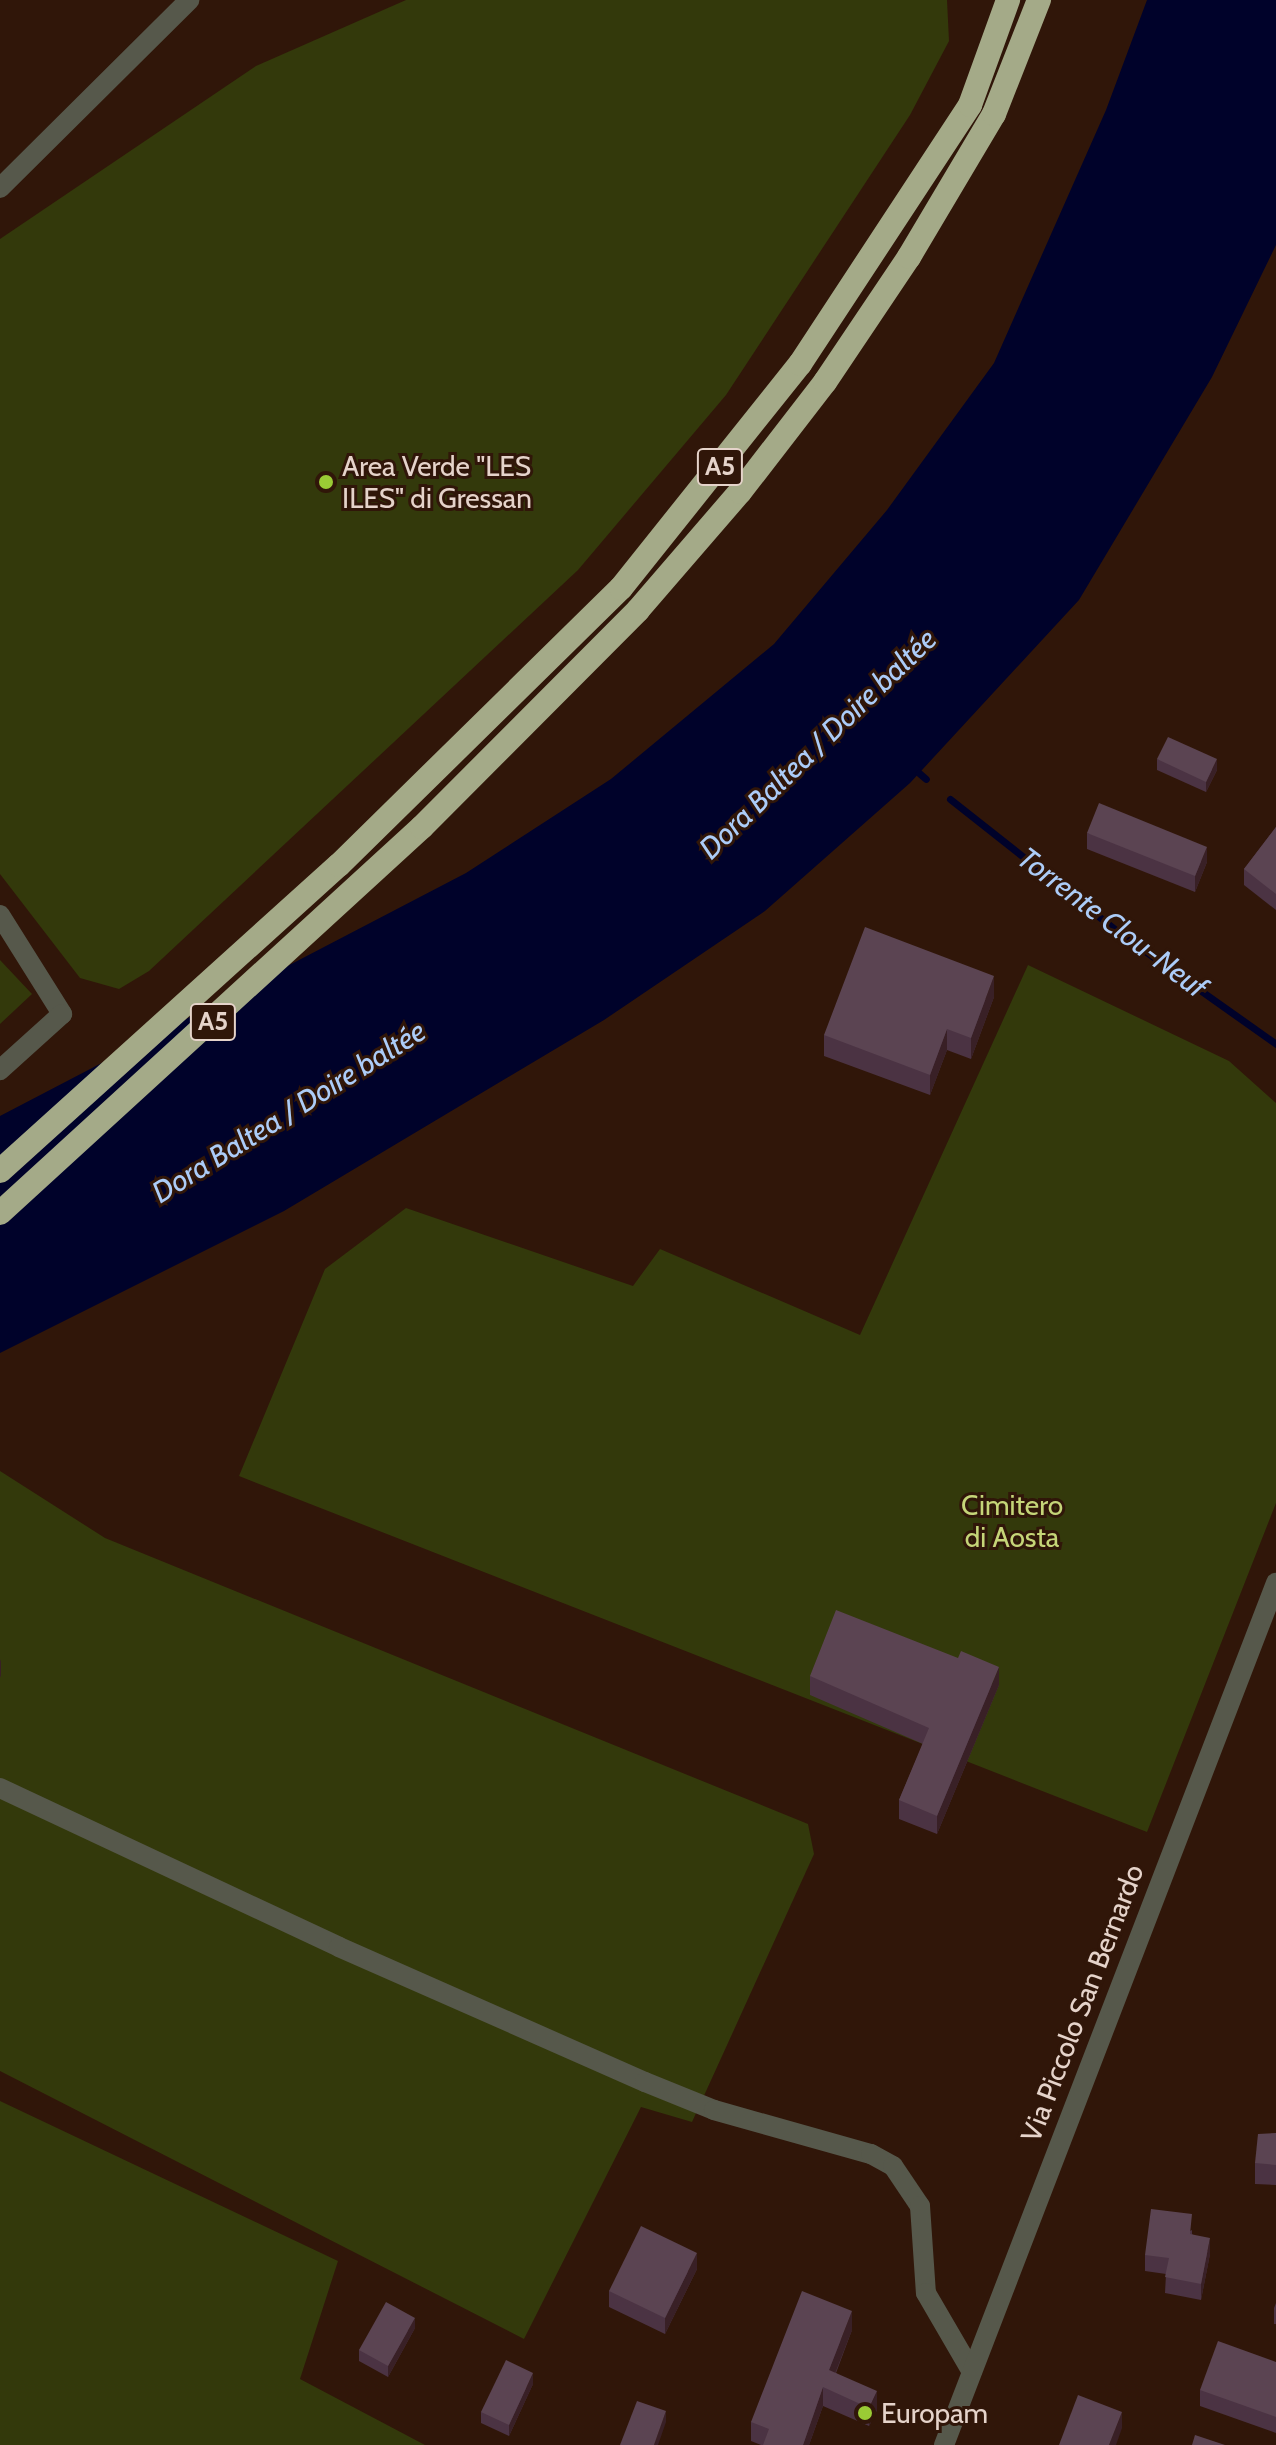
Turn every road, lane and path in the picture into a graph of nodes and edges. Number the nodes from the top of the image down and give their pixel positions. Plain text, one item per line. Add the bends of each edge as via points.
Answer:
1 (189, 0) edge
2 (1008, 0) edge
3 (1039, 0) edge
4 (0, 188) edge
5 (0, 915) edge
6 (0, 1070) edge
7 (0, 1171) edge
8 (0, 1213) edge
9 (1276, 1583) edge
10 (0, 1788) edge
11 (972, 2372) junction
12 (944, 2445) edge

1 - 4 street
2 - 7 highway, A5 via 970,105 800,364 621,588 339,865
3 - 8 highway, A5 via 994,114 909,257 825,382 740,492 638,610 422,827
5 - 6 street via 62,1014
9 - 11 street, Via Piccolo San Bernardo
10 - 11 street via 339,1947 645,2082 714,2110 871,2154 893,2166 920,2206 926,2293
11 - 12 street, Via Piccolo San Bernardo

